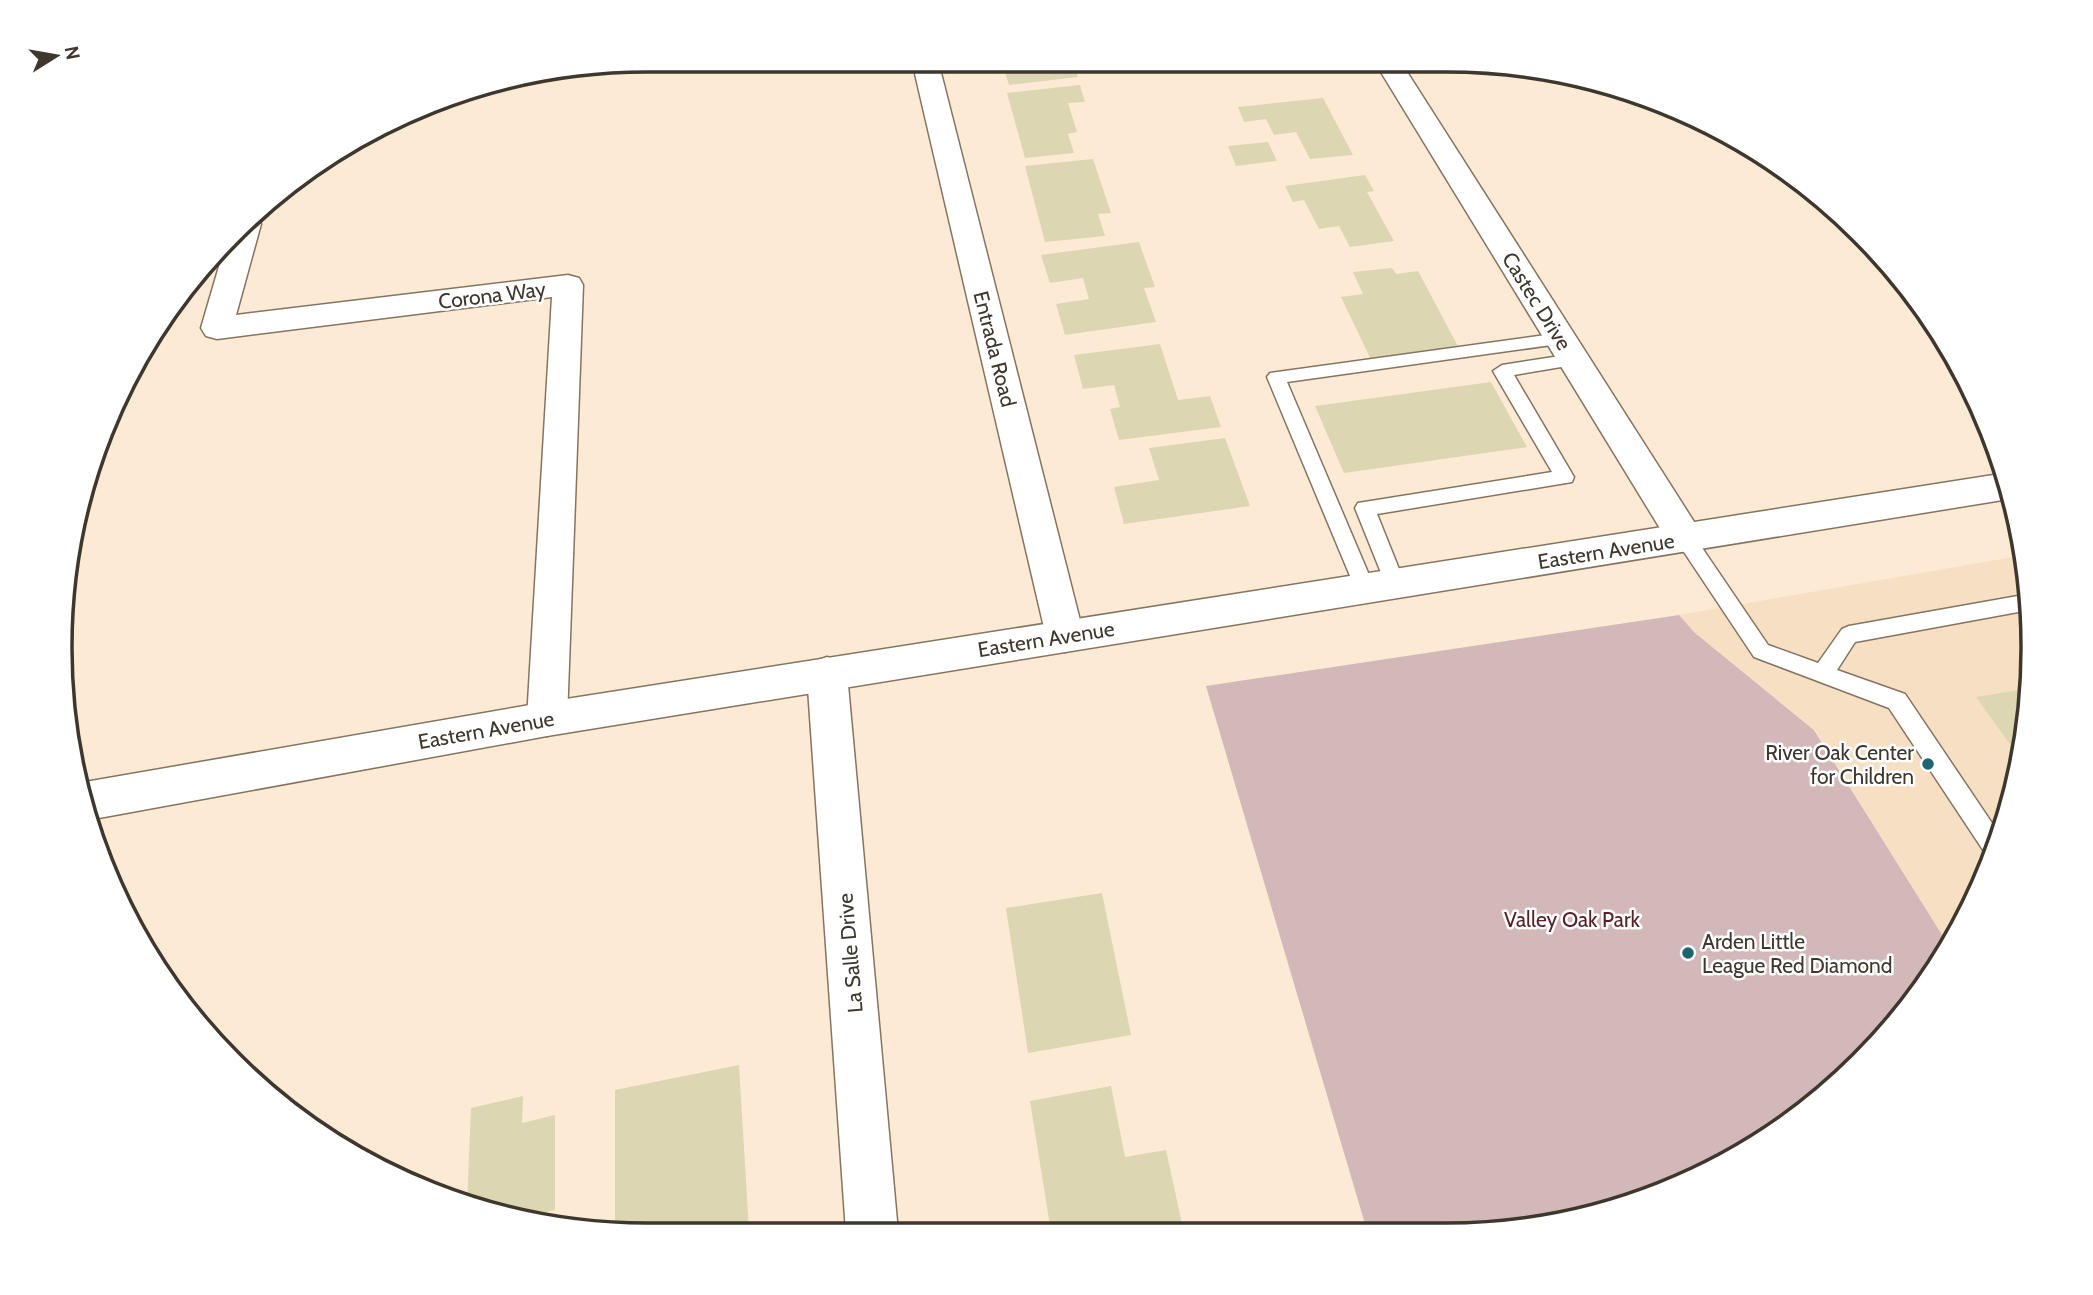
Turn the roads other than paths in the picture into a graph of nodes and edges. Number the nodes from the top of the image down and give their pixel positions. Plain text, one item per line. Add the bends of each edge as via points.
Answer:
1 (928, 72) edge
2 (1394, 72) edge
3 (242, 238) edge
4 (1567, 349) junction
5 (1999, 488) edge
6 (1685, 538) junction
7 (1380, 586) junction
8 (2019, 604) edge
9 (1065, 636) junction
10 (827, 674) junction
11 (1822, 674) junction
12 (547, 719) junction
13 (92, 800) edge
14 (1989, 839) edge
15 (871, 1223) edge

1 - 9 street, Entrada Road
2 - 4 street, Castec Drive
3 - 12 street, Corona Way via 217,328 568,285
4 - 6 street, Castec Drive
4 - 7 lane via 1502,371 1565,477 1365,508
4 - 7 lane via 1276,377
5 - 6 street, Eastern Avenue
6 - 7 street, Eastern Avenue
6 - 11 lane via 1761,651
7 - 9 street, Eastern Avenue
8 - 11 lane via 1849,635
9 - 10 street, Eastern Avenue
10 - 12 street, Eastern Avenue
10 - 15 street, La Salle Drive
11 - 14 lane via 1897,701
12 - 13 street, Eastern Avenue

